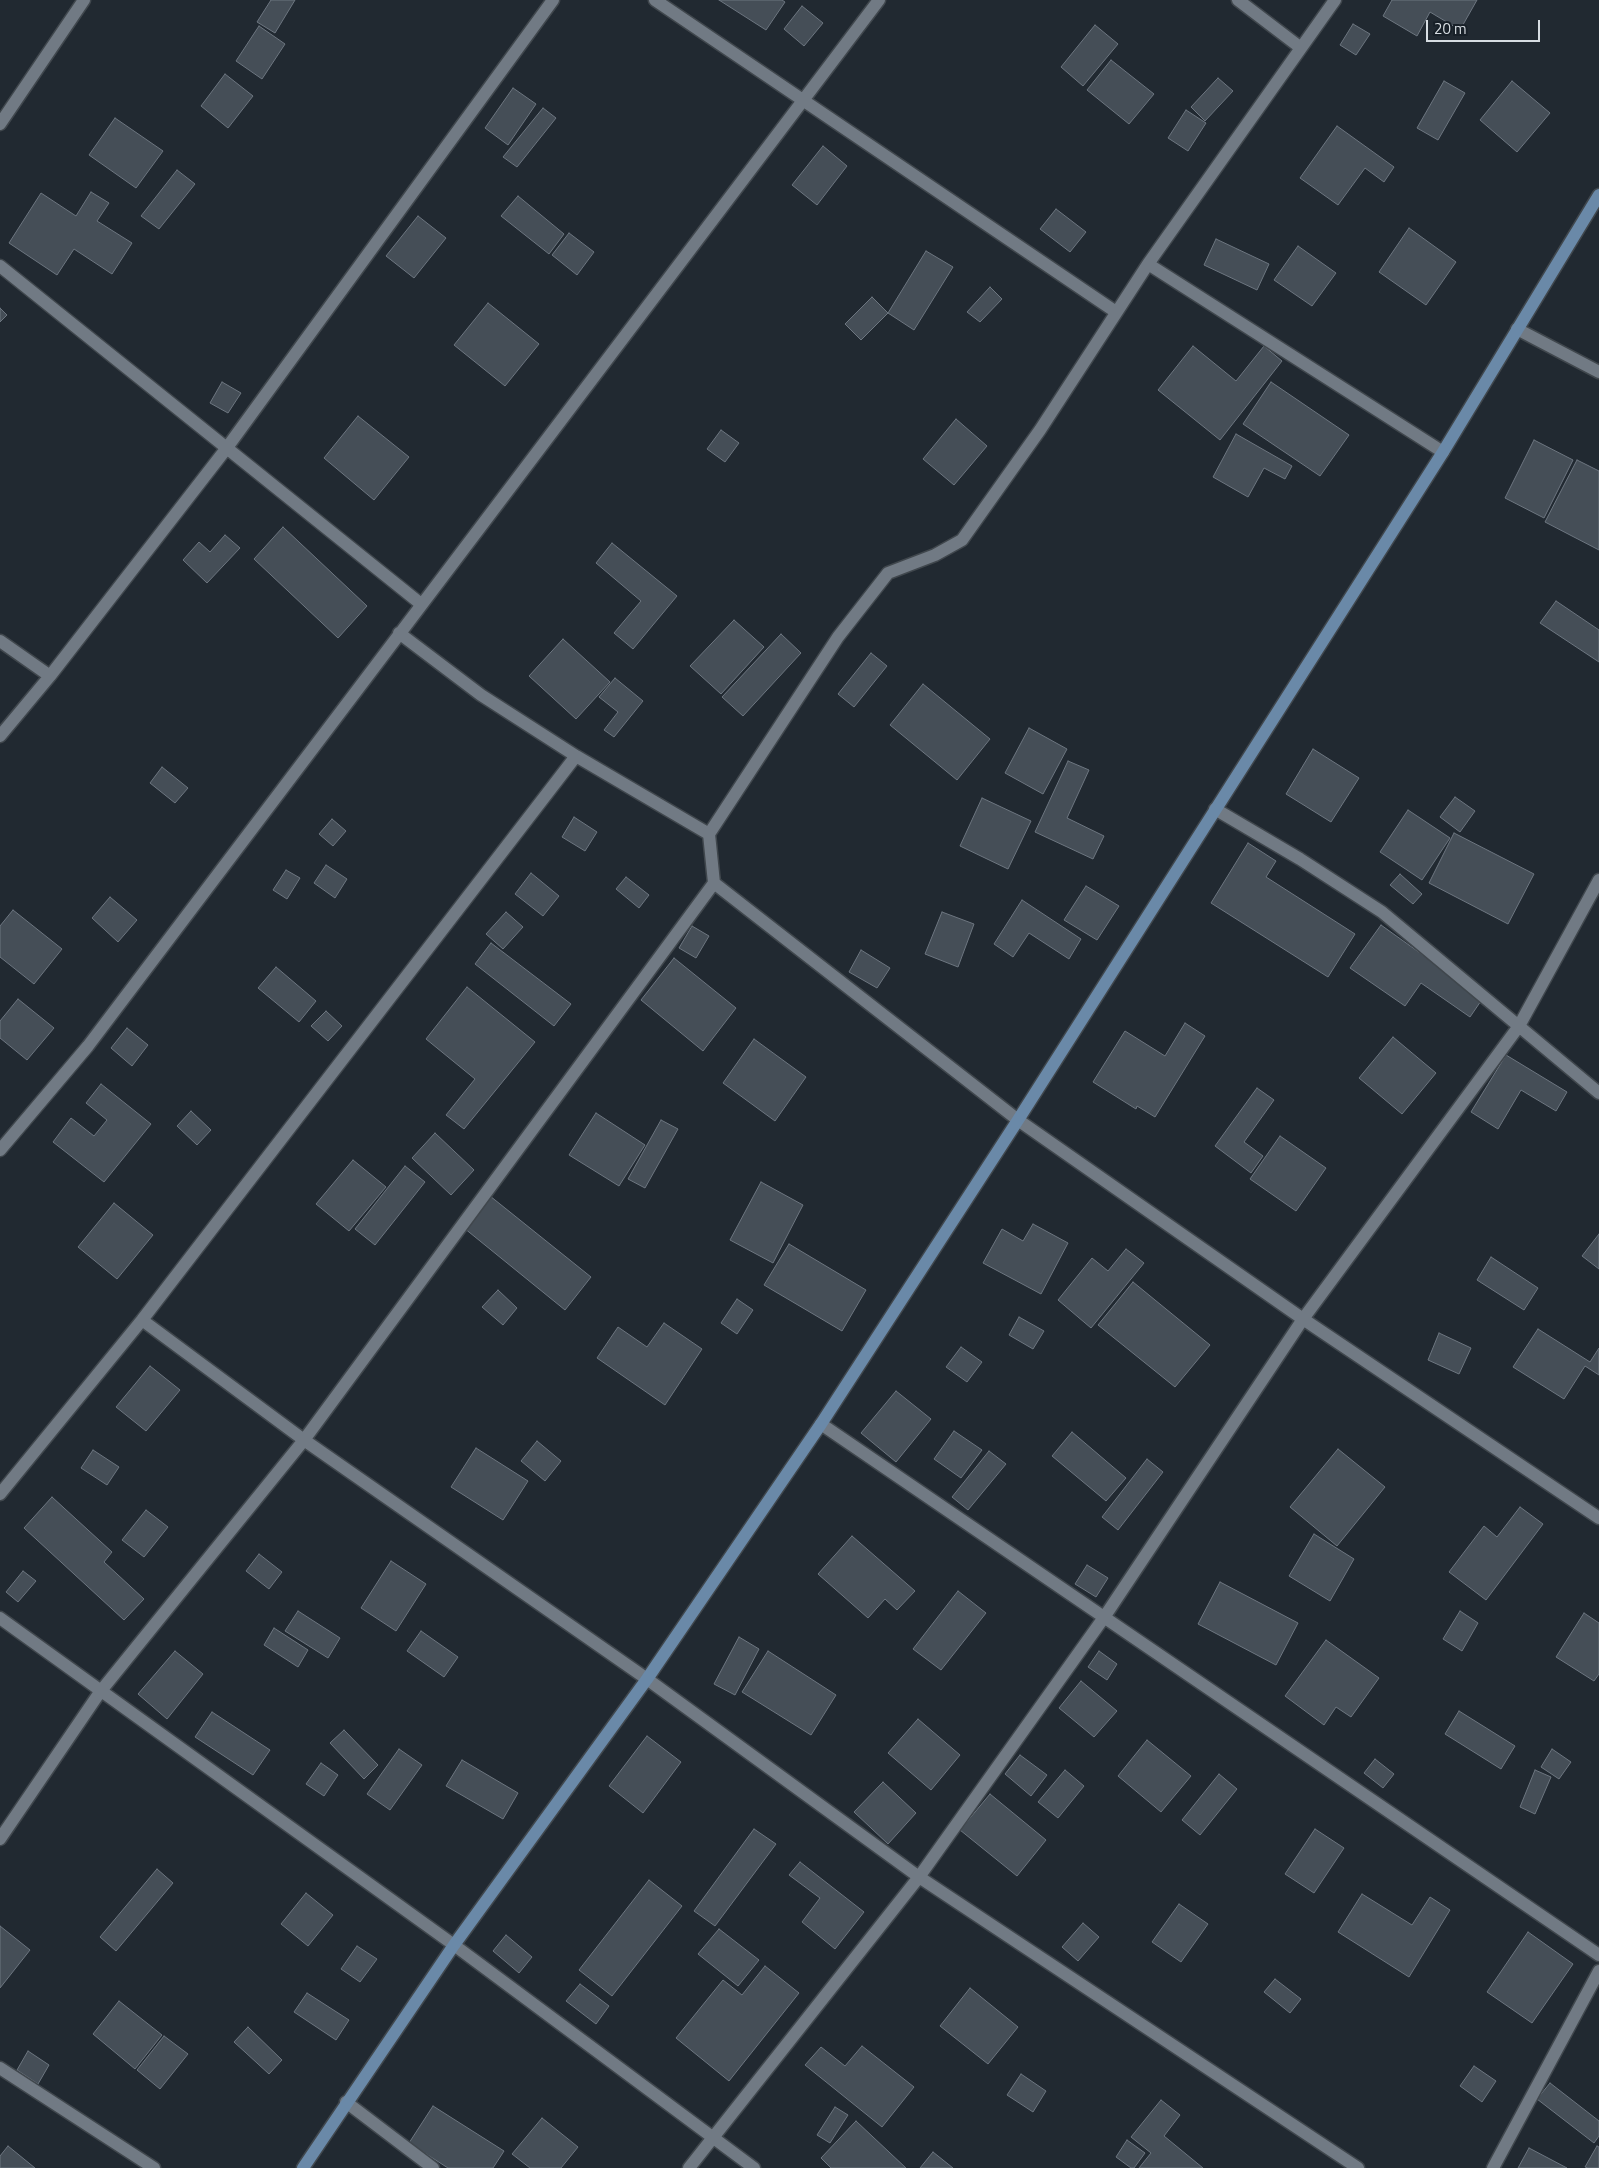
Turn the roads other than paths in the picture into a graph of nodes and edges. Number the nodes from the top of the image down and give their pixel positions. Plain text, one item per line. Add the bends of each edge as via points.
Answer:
1 (84, 0) edge
2 (553, 0) edge
3 (655, 0) edge
4 (879, 0) edge
5 (1238, 0) edge
6 (1335, 0) edge
7 (1301, 48) junction
8 (803, 101) junction
9 (0, 124) edge
10 (1599, 195) edge
11 (1148, 264) junction
12 (0, 266) edge
13 (1116, 312) junction
14 (1517, 329) junction
15 (1599, 372) edge
16 (226, 449) junction
17 (1443, 452) junction
18 (421, 604) junction
19 (400, 633) junction
20 (0, 641) edge
21 (50, 676) junction
22 (0, 736) edge
23 (576, 756) junction
24 (1215, 809) junction
25 (709, 834) junction
26 (1599, 880) edge
27 (714, 883) junction
28 (1518, 1026) junction
29 (1599, 1092) edge
30 (1018, 1120) junction
31 (0, 1150) edge
32 (1303, 1319) junction
33 (142, 1320) junction
34 (821, 1424) junction
35 (304, 1440) junction
36 (0, 1494) edge
37 (1599, 1518) edge
38 (1105, 1616) junction
39 (0, 1618) edge
40 (647, 1679) junction
41 (100, 1692) junction
42 (0, 1839) edge
43 (919, 1877) junction
44 (454, 1945) junction
45 (1599, 1955) edge
46 (1599, 1972) edge
47 (0, 2068) edge
48 (346, 2102) junction
49 (712, 2137) junction
50 (154, 2168) edge
51 (303, 2168) edge
52 (433, 2168) edge
53 (689, 2168) edge
54 (754, 2168) edge
55 (1358, 2168) edge
56 (1493, 2168) edge

1 - 9 street
2 - 16 street
3 - 8 street
4 - 8 street
5 - 7 street
6 - 7 street
7 - 11 street
8 - 13 street
8 - 18 street
10 - 14 main road
11 - 13 street
11 - 17 street
12 - 16 street
13 - 25 street via 1040,430 962,540 935,555 888,573 858,609
14 - 15 street
14 - 17 main road
16 - 18 street
16 - 21 street
17 - 24 main road
18 - 19 street
19 - 23 street via 481,695
19 - 31 street via 88,1046
20 - 21 street
21 - 22 street
23 - 25 street
23 - 33 street
24 - 28 street via 1382,912
24 - 30 main road
25 - 27 street
26 - 28 street
27 - 30 street
27 - 35 street
28 - 29 street
28 - 32 street
30 - 32 street
30 - 34 main road
32 - 37 street
32 - 38 street
33 - 35 street
33 - 36 street
34 - 38 street
34 - 40 main road
35 - 40 street
35 - 41 street
38 - 43 street
38 - 45 street
39 - 41 street
40 - 43 street
40 - 44 main road
41 - 42 street
41 - 44 street
43 - 49 street
43 - 55 street
44 - 48 main road
44 - 49 street
46 - 56 street
47 - 50 street
48 - 51 main road
48 - 52 street
49 - 53 street
49 - 54 street

